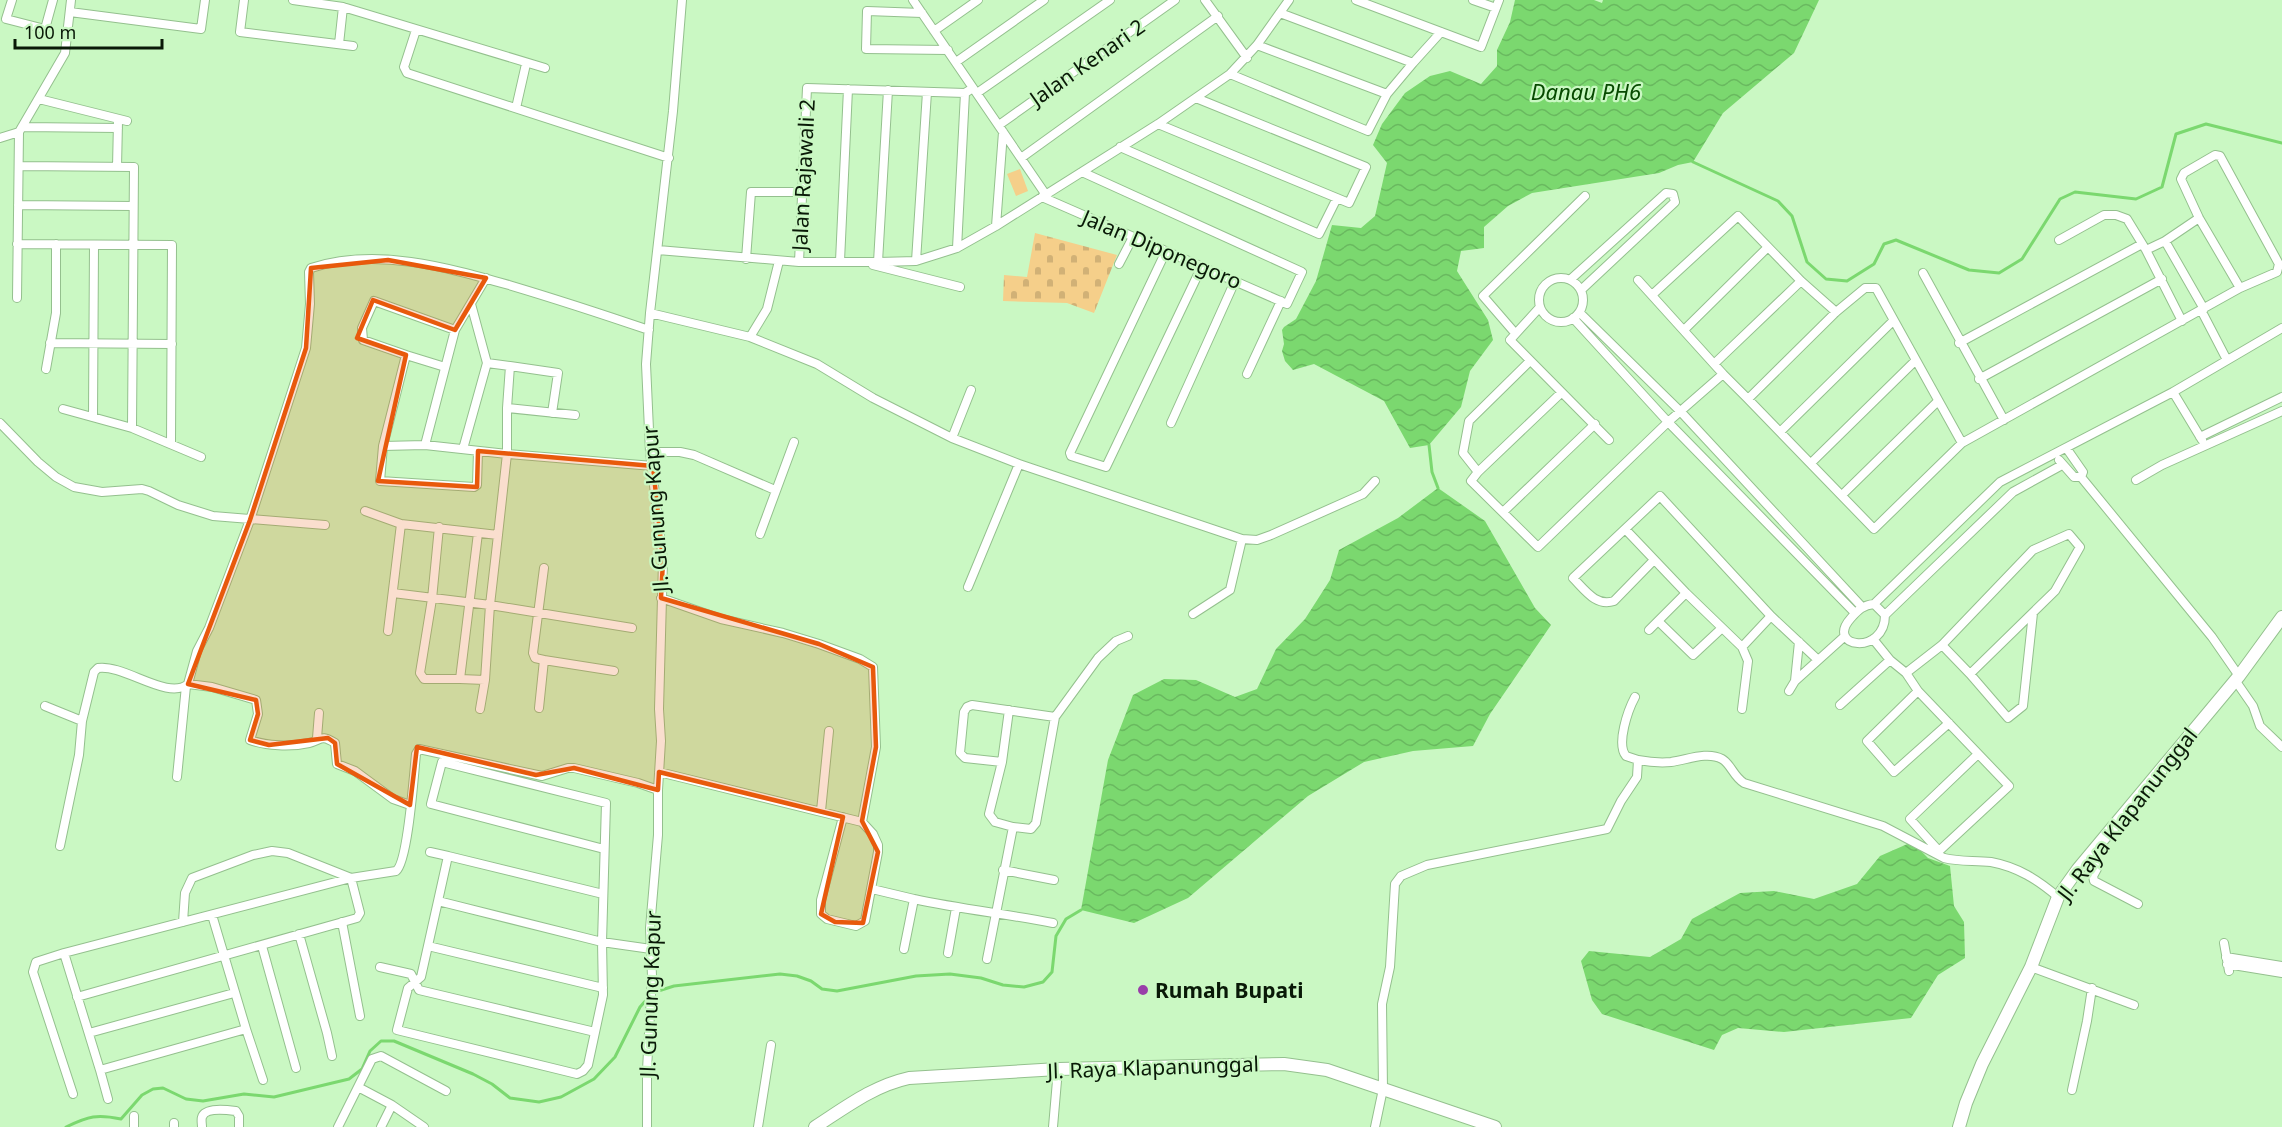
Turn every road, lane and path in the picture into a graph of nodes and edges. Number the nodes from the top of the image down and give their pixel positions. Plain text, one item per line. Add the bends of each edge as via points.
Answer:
1 (12, 0) edge
2 (53, 0) edge
3 (71, 0) edge
4 (205, 0) edge
5 (244, 0) edge
6 (293, 0) edge
7 (682, 0) edge
8 (913, 0) edge
9 (978, 0) edge
10 (1044, 0) edge
11 (1110, 0) edge
12 (1175, 0) edge
13 (1205, 0) edge
14 (1288, 0) edge
15 (1356, 0) edge
16 (1473, 0) edge
17 (1497, 4) edge
18 (343, 7) junction
19 (70, 12) junction
20 (922, 13) junction
21 (1280, 13) junction
22 (1218, 16) junction
23 (416, 30) junction
24 (934, 31) junction
25 (1441, 32) junction
26 (339, 44) junction
27 (1257, 45) junction
28 (353, 46) dead end
29 (948, 50) junction
30 (1247, 57) junction
31 (956, 62) junction
32 (1413, 63) junction
33 (526, 64) junction
34 (545, 68) dead end
35 (1230, 74) junction
36 (848, 89) junction
37 (888, 90) junction
38 (972, 91) junction
39 (927, 92) junction
40 (1387, 94) junction
41 (1196, 98) junction
42 (39, 99) junction
43 (516, 108) junction
44 (121, 123) junction
45 (1158, 124) junction
46 (1001, 128) junction
47 (21, 129) junction
48 (0, 138) edge
49 (1120, 147) junction
50 (1021, 158) junction
51 (669, 159) junction
52 (19, 165) junction
53 (117, 167) junction
54 (1082, 172) junction
55 (801, 192) junction
56 (1044, 196) junction
57 (1585, 196) dead end
58 (1337, 198) junction
59 (18, 205) junction
60 (134, 206) junction
61 (2199, 218) junction
62 (996, 226) junction
63 (1133, 237) junction
64 (2060, 240) dead end
65 (2165, 241) junction
66 (17, 244) junction
67 (56, 244) junction
68 (94, 244) junction
69 (133, 245) junction
70 (1768, 247) junction
71 (2144, 247) junction
72 (957, 248) junction
73 (658, 250) junction
74 (1166, 251) junction
75 (746, 259) junction
76 (779, 261) junction
77 (840, 261) junction
78 (858, 261) junction
79 (916, 261) junction
80 (799, 262) junction
81 (878, 262) junction
82 (1119, 264) dead end
83 (1202, 266) junction
84 (1923, 273) dead end
85 (486, 278) junction
86 (1570, 279) junction
87 (2162, 279) junction
88 (1638, 280) dead end
89 (1235, 281) junction
90 (1802, 281) junction
91 (960, 287) dead end
92 (2240, 288) junction
93 (1581, 290) junction
94 (1652, 295) junction
95 (17, 298) dead end
96 (1281, 301) junction
97 (471, 304) junction
98 (1540, 308) junction
99 (2202, 310) junction
100 (1836, 312) junction
101 (650, 313) junction
102 (1576, 316) junction
103 (1893, 321) junction
104 (2182, 321) junction
105 (2282, 328) edge
106 (455, 330) junction
107 (649, 330) junction
108 (1684, 330) junction
109 (1515, 333) junction
110 (750, 337) junction
111 (51, 343) junction
112 (1959, 343) junction
113 (94, 344) junction
114 (133, 344) junction
115 (172, 344) junction
116 (406, 355) junction
117 (2227, 360) junction
118 (1530, 361) junction
119 (1915, 361) junction
120 (487, 363) junction
121 (1714, 364) junction
122 (510, 366) junction
123 (445, 367) junction
124 (46, 369) dead end
125 (1247, 374) dead end
126 (1723, 374) junction
127 (1979, 379) junction
128 (971, 390) dead end
129 (2173, 392) junction
130 (1561, 393) junction
131 (2282, 397) edge
132 (1748, 399) junction
133 (1937, 402) junction
134 (507, 408) junction
135 (63, 409) dead end
136 (2282, 411) edge
137 (1680, 412) junction
138 (552, 413) junction
139 (575, 415) dead end
140 (93, 417) junction
141 (2004, 420) junction
142 (1668, 422) junction
143 (0, 423) edge
144 (1171, 423) dead end
145 (1594, 424) junction
146 (132, 428) junction
147 (1780, 432) junction
148 (952, 438) junction
149 (1609, 440) dead end
150 (2203, 441) junction
151 (794, 442) dead end
152 (1962, 443) junction
153 (171, 444) junction
154 (425, 445) junction
155 (383, 446) junction
156 (463, 449) junction
157 (2067, 449) junction
158 (478, 451) junction
159 (650, 452) junction
160 (507, 454) junction
161 (2056, 455) junction
162 (201, 457) dead end
163 (1811, 463) junction
164 (1019, 464) junction
165 (2062, 465) junction
166 (653, 466) junction
167 (1478, 472) junction
168 (2081, 477) junction
169 (2136, 480) dead end
170 (1375, 482) dead end
171 (775, 490) junction
172 (1842, 495) junction
173 (364, 511) dead end
174 (1503, 512) junction
175 (250, 520) junction
176 (401, 524) junction
177 (325, 525) dead end
178 (439, 527) junction
179 (1626, 530) junction
180 (478, 533) junction
181 (760, 534) dead end
182 (498, 535) junction
183 (1242, 539) junction
184 (1654, 560) junction
185 (544, 568) dead end
186 (968, 587) dead end
187 (393, 593) junction
188 (1686, 593) junction
189 (661, 598) junction
190 (432, 599) junction
191 (471, 603) junction
192 (1874, 604) junction
193 (490, 605) junction
194 (1859, 610) junction
195 (537, 612) junction
196 (2033, 613) junction
197 (1193, 614) dead end
198 (1885, 615) junction
199 (1771, 616) junction
200 (2282, 617) edge
201 (1658, 621) junction
202 (632, 628) dead end
203 (1722, 628) junction
204 (1649, 630) dead end
205 (388, 631) dead end
206 (1128, 636) dead end
207 (1845, 636) junction
208 (1873, 639) junction
209 (1799, 642) junction
210 (1942, 645) junction
211 (1742, 647) junction
212 (1817, 658) junction
213 (544, 660) junction
214 (1890, 660) junction
215 (614, 671) dead end
216 (1906, 673) junction
217 (1970, 674) junction
218 (2237, 678) junction
219 (460, 679) junction
220 (485, 680) junction
221 (1795, 681) junction
222 (187, 685) junction
223 (1789, 691) dead end
224 (1918, 691) junction
225 (1635, 697) dead end
226 (1839, 705) dead end
227 (45, 706) dead end
228 (539, 708) dead end
229 (480, 709) dead end
230 (1742, 709) dead end
231 (1009, 710) junction
232 (319, 713) dead end
233 (1055, 717) junction
234 (82, 721) junction
235 (1949, 723) junction
236 (829, 731) dead end
237 (317, 738) junction
238 (2282, 747) edge
239 (1978, 754) junction
240 (1638, 760) junction
241 (1002, 762) junction
242 (659, 772) junction
243 (177, 777) dead end
244 (658, 790) junction
245 (410, 805) junction
246 (821, 811) junction
247 (843, 817) junction
248 (862, 822) junction
249 (1013, 827) junction
250 (60, 846) dead end
251 (604, 849) junction
252 (430, 852) dead end
253 (448, 856) junction
254 (2084, 862) junction
255 (1004, 870) junction
256 (351, 878) junction
257 (1054, 880) dead end
258 (872, 889) junction
259 (603, 894) junction
260 (2058, 897) junction
261 (914, 898) junction
262 (438, 901) junction
263 (2138, 904) dead end
264 (956, 908) junction
265 (996, 912) junction
266 (212, 915) junction
267 (183, 922) junction
268 (342, 922) junction
269 (1053, 923) dead end
270 (299, 934) junction
271 (602, 942) junction
272 (2224, 943) dead end
273 (262, 946) junction
274 (428, 946) junction
275 (651, 949) junction
276 (904, 949) dead end
277 (64, 953) junction
278 (948, 953) dead end
279 (223, 957) junction
280 (987, 959) dead end
281 (2227, 964) junction
282 (2282, 966) edge
283 (380, 967) dead end
284 (2031, 967) junction
285 (2282, 973) edge
286 (415, 982) junction
287 (603, 988) junction
288 (2092, 988) junction
289 (234, 993) junction
290 (77, 997) junction
291 (2134, 1005) dead end
292 (360, 1016) dead end
293 (246, 1029) junction
294 (595, 1032) junction
295 (89, 1034) junction
296 (771, 1045) dead end
297 (332, 1056) dead end
298 (296, 1068) dead end
299 (1058, 1069) junction
300 (99, 1070) junction
301 (263, 1080) dead end
302 (358, 1087) junction
303 (1383, 1089) junction
304 (2072, 1090) dead end
305 (446, 1091) dead end
306 (73, 1094) dead end
307 (108, 1099) dead end
308 (392, 1105) junction
309 (134, 1116) dead end
310 (1478, 1124) edge
311 (134, 1127) edge
312 (202, 1127) edge
313 (239, 1127) edge
314 (338, 1127) edge
315 (381, 1127) edge
316 (424, 1127) edge
317 (647, 1127) edge
318 (758, 1127) edge
319 (815, 1127) edge
320 (1053, 1127) edge
321 (1375, 1127) edge
322 (1495, 1127) edge
323 (1959, 1127) edge

1 - 2 street via 6,19 45,29
3 - 19 street
4 - 19 street via 201,29
5 - 26 street via 240,32
6 - 18 street
7 - 51 street, Jl. Gunung Kapur
8 - 20 street
9 - 24 street
10 - 31 street
11 - 38 street
12 - 46 street, Jalan Kenari 2
13 - 22 street
14 - 21 street
15 - 25 street
16 - 17 street
17 - 25 street via 1481,47
18 - 23 street
18 - 26 street
19 - 42 street via 65,53
20 - 24 street
20 - 29 street via 867,11 866,49
21 - 27 street
21 - 32 street
22 - 30 street
22 - 50 street
23 - 33 street
23 - 43 street via 404,67 407,73
24 - 29 street
25 - 32 street
26 - 28 street
27 - 30 street
27 - 40 street
29 - 31 street
30 - 35 street
31 - 38 street
32 - 40 street
33 - 34 street
33 - 43 street
35 - 40 street via 1368,130
35 - 41 street
36 - 37 street
36 - 55 street, Jalan Rajawali 2 via 807,88
36 - 77 street
37 - 39 street
37 - 81 street
38 - 39 street
38 - 46 street
38 - 72 street
39 - 79 street
41 - 45 street
41 - 58 street via 1366,167 1349,203
42 - 44 street
42 - 47 street
43 - 51 street
44 - 47 street
44 - 53 street
45 - 49 street
45 - 58 street
46 - 50 street
46 - 62 street
47 - 48 street
47 - 52 street
49 - 54 street
49 - 58 street via 1319,234
50 - 56 street
51 - 73 street, Jl. Gunung Kapur
52 - 53 street
52 - 59 street
53 - 60 street via 134,167
54 - 56 street
54 - 96 street via 1302,272 1287,304
55 - 75 street via 751,192
55 - 80 street, Jalan Rajawali 2
56 - 62 street
56 - 63 street, Jalan Diponegoro
57 - 109 street via 1483,296
59 - 60 street
59 - 66 street
60 - 69 street
61 - 65 street
61 - 92 street
61 - 92 street via 2181,176 2218,155 2279,264 2277,272
62 - 72 street
63 - 74 street, Jalan Diponegoro
63 - 82 street
64 - 71 street via 2110,214 2127,219
65 - 71 street
65 - 99 street
66 - 67 street
66 - 95 street
67 - 68 street
67 - 111 street via 56,313
68 - 69 street
68 - 113 street
69 - 114 street
69 - 115 street via 172,245
70 - 90 street
70 - 94 street via 1741,218 1734,217
70 - 108 street
71 - 87 street
71 - 112 street
72 - 79 street
73 - 75 street
73 - 101 street, Jl. Gunung Kapur
74 - 83 street, Jalan Diponegoro
74 - 83 street via 1071,456 1106,467
75 - 76 street
76 - 80 street
76 - 110 street via 767,309
77 - 78 street
77 - 80 street
78 - 81 street
78 - 91 street
79 - 81 street
83 - 89 street, Jalan Diponegoro
84 - 112 street
85 - 97 street
85 - 107 street
85 - 175 street via 433,265 388,260 354,260 311,268 306,348
86 - 93 street
86 - 93 street via 1666,193 1673,194 1676,202
86 - 98 street via 1557,277 1546,283 1539,295
87 - 104 street
87 - 127 street
88 - 94 street
89 - 96 street, Jalan Diponegoro
89 - 144 street
90 - 100 street
90 - 121 street
92 - 99 street
93 - 102 street via 1584,301
94 - 108 street
96 - 125 street
97 - 106 street
97 - 120 street
98 - 102 street via 1548,318 1561,322
98 - 109 street
99 - 104 street
99 - 117 street
100 - 103 street via 1871,286 1876,288
100 - 132 street
101 - 107 street, Jl. Gunung Kapur
101 - 110 street
102 - 137 street
102 - 142 street
103 - 119 street
103 - 147 street
104 - 141 street
105 - 117 street
106 - 116 street via 373,301 362,338
106 - 123 street
107 - 159 street, Jl. Gunung Kapur
108 - 121 street
109 - 118 street via 1510,340
110 - 148 street via 817,364
111 - 113 street
111 - 124 street
112 - 127 street
113 - 114 street
113 - 140 street
114 - 115 street
114 - 146 street
115 - 153 street
116 - 123 street
116 - 155 street
117 - 129 street
118 - 130 street
118 - 167 street via 1469,421 1463,453
119 - 133 street
119 - 163 street
120 - 122 street
120 - 156 street
121 - 126 street
122 - 134 street
122 - 138 street via 558,373
123 - 154 street
126 - 132 street
126 - 137 street
127 - 141 street
128 - 148 street
129 - 150 street
129 - 157 street
130 - 145 street
130 - 167 street
131 - 150 street
132 - 147 street
133 - 152 street
133 - 172 street
134 - 138 street
134 - 160 street
135 - 140 street
136 - 150 street
137 - 142 street
137 - 194 street
138 - 139 street
140 - 146 street
141 - 152 street
142 - 174 street via 1538,547
142 - 194 street
143 - 175 street via 38,462 74,486 102,492 142,489 178,506 213,516
145 - 149 street
145 - 174 street
146 - 153 street
147 - 163 street
148 - 164 street
150 - 169 street
151 - 171 street
152 - 172 street via 1874,529
153 - 162 street
154 - 155 street
154 - 156 street
155 - 158 street via 381,482 474,487
156 - 158 street
157 - 161 street
157 - 168 street via 2083,472
158 - 160 street
159 - 166 street, Jl. Gunung Kapur
159 - 171 street via 694,455
160 - 166 street
160 - 182 street
161 - 165 street
161 - 192 street via 2000,482
163 - 172 street
164 - 183 street
164 - 186 street
165 - 168 street via 2074,477
165 - 198 street via 2013,492
166 - 189 street, Jl. Gunung Kapur via 663,561
167 - 174 street via 1471,482
168 - 218 street via 2212,637
170 - 183 street via 1363,494 1323,513 1257,540
171 - 181 street
173 - 176 street
175 - 177 street
175 - 222 street
176 - 178 street
176 - 187 street
178 - 180 street
178 - 190 street
179 - 184 street
179 - 184 street via 1574,578 1605,604 1614,601
179 - 199 street via 1660,496
180 - 182 street
180 - 191 street
182 - 193 street
183 - 197 street via 1230,590
184 - 188 street
185 - 195 street
187 - 190 street
187 - 205 street
188 - 201 street
188 - 203 street
189 - 242 street, Jl. Gunung Kapur
189 - 248 street via 721,619 819,644 860,658 873,667 876,747
190 - 191 street
190 - 219 street via 421,678
191 - 193 street
191 - 219 street
192 - 194 street
192 - 198 street
193 - 195 street
193 - 220 street
194 - 207 street via 1845,628
195 - 202 street
195 - 213 street via 533,656
196 - 210 street via 2055,591 2080,547 2069,534 2033,550
196 - 217 street
196 - 217 street via 2023,706 2008,718
198 - 208 street via 1883,627
199 - 209 street
199 - 211 street
200 - 218 street, Jl. Raya Klapanunggal
201 - 203 street via 1693,655
201 - 204 street
203 - 211 street
206 - 233 street via 1116,641 1098,658
207 - 208 street via 1857,645
207 - 212 street
208 - 214 street
209 - 212 street
209 - 221 street
210 - 216 street
210 - 217 street
211 - 230 street via 1748,661
212 - 221 street
213 - 215 street
213 - 228 street
214 - 216 street
214 - 226 street
216 - 224 street
218 - 238 street via 2260,726
218 - 254 street, Jl. Raya Klapanunggal
219 - 220 street
220 - 229 street
221 - 223 street
222 - 234 street via 180,688 148,683 116,668 98,668 90,684
222 - 237 street via 212,687 256,700 258,714 250,740 280,745 310,743
222 - 243 street
224 - 235 street
224 - 235 street via 1868,741 1894,772
225 - 240 street via 1621,745 1626,756
227 - 234 street
231 - 233 street
231 - 241 street
231 - 241 street via 972,705 964,712 961,755
232 - 237 street
233 - 249 street via 1036,823 1031,829
234 - 250 street
235 - 239 street
236 - 246 street
237 - 245 street via 335,743 337,764 355,771 393,799
239 - 239 street via 1910,819 1939,851 2009,786
240 - 260 street via 1671,762 1717,757 1744,783 1883,826 1944,858 2008,867 2035,878
240 - 303 street via 1637,777 1607,829 1427,865 1401,876 1395,884 1390,968 1382,1004
241 - 249 street via 989,814 995,822
242 - 244 street, Jl. Gunung Kapur
242 - 246 street
244 - 245 street via 574,768 542,776 421,748 416,754
244 - 275 street, Jl. Gunung Kapur
245 - 256 street via 400,868
246 - 247 street
247 - 248 street
247 - 258 street via 821,900 821,914 835,922 861,925
248 - 258 street via 878,845
249 - 255 street
251 - 251 street via 606,803 442,762 430,804
251 - 259 street
252 - 253 street
253 - 259 street
253 - 262 street
254 - 260 street, Jl. Raya Klapanunggal
254 - 263 street via 2098,863 2094,880
255 - 257 street
255 - 265 street
256 - 266 street
256 - 267 street via 288,853 253,855 190,880
256 - 268 street via 359,917
258 - 261 street
259 - 271 street
260 - 284 street, Jl. Raya Klapanunggal
261 - 264 street
261 - 276 street
262 - 271 street
262 - 274 street
264 - 265 street
264 - 278 street
265 - 269 street
265 - 280 street
266 - 267 street
266 - 279 street
267 - 277 street
268 - 270 street
268 - 292 street
270 - 273 street
270 - 297 street
271 - 275 street
271 - 287 street
272 - 281 street
273 - 279 street
273 - 298 street
274 - 286 street via 421,977
274 - 287 street
275 - 317 street, Jl. Gunung Kapur
277 - 290 street
277 - 306 street via 36,962 33,972
279 - 289 street
279 - 290 street
281 - 282 street
281 - 285 street
283 - 286 street via 411,974
284 - 288 street
284 - 323 street, Jl. Raya Klapanunggal via 1983,1064
286 - 294 street via 419,990
286 - 294 street via 408,988 397,1030 577,1074 588,1065
287 - 294 street
288 - 291 street
288 - 304 street
289 - 293 street
289 - 295 street
290 - 295 street
293 - 300 street
293 - 301 street
295 - 300 street
296 - 318 street
299 - 303 street, Jl. Raya Klapanunggal via 1268,1063 1327,1070
299 - 319 street, Jl. Raya Klapanunggal via 909,1078 887,1083
299 - 320 street
300 - 307 street
302 - 305 street via 378,1055
302 - 308 street
302 - 314 street
303 - 310 street, Jl. Raya Klapanunggal
303 - 321 street
308 - 315 street
308 - 316 street
309 - 311 street
310 - 322 street, Jl. Raya Klapanunggal
312 - 313 street via 204,1113 217,1110 236,1111

